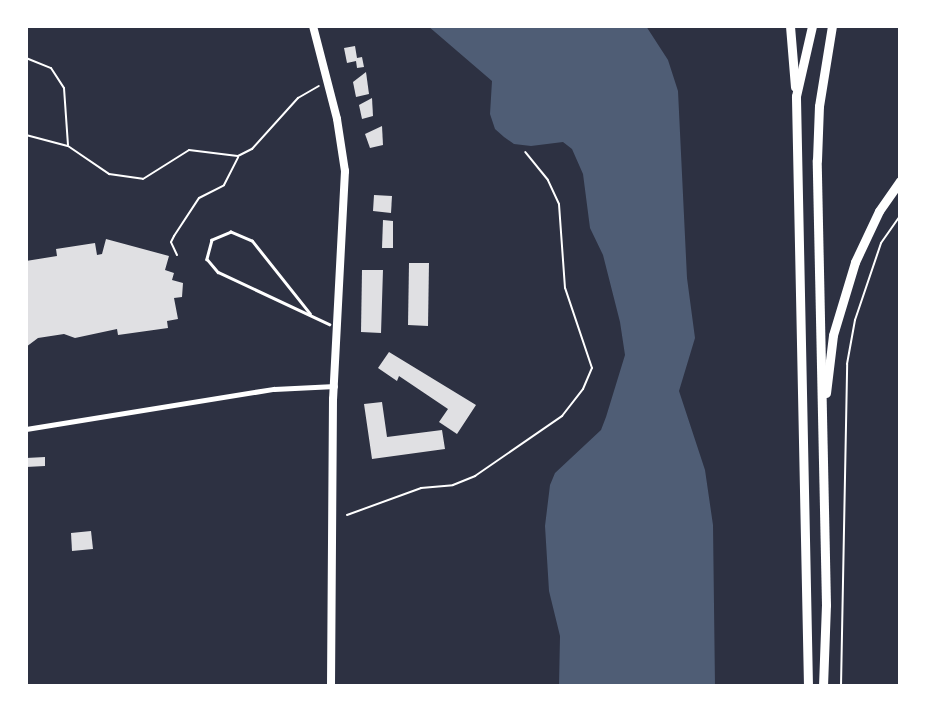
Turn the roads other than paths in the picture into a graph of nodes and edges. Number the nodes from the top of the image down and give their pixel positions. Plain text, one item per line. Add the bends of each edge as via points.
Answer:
1 (313, 26) edge
2 (790, 26) edge
3 (812, 26) edge
4 (832, 26) edge
5 (796, 96) junction
6 (900, 181) edge
7 (310, 314) junction
8 (329, 324) dead end
9 (336, 386) junction
10 (26, 429) edge
11 (822, 450) junction
12 (331, 686) edge
13 (808, 686) edge
14 (823, 686) edge

1 - 9 main road via 345,171
2 - 5 main road
3 - 5 main road
4 - 11 main road via 817,151
5 - 13 main road
6 - 11 main road via 867,235 842,298 828,366
7 - 7 lane via 218,272 207,259 212,240 231,232 252,241
7 - 8 lane
9 - 10 street via 274,389
9 - 12 main road
11 - 14 main road

